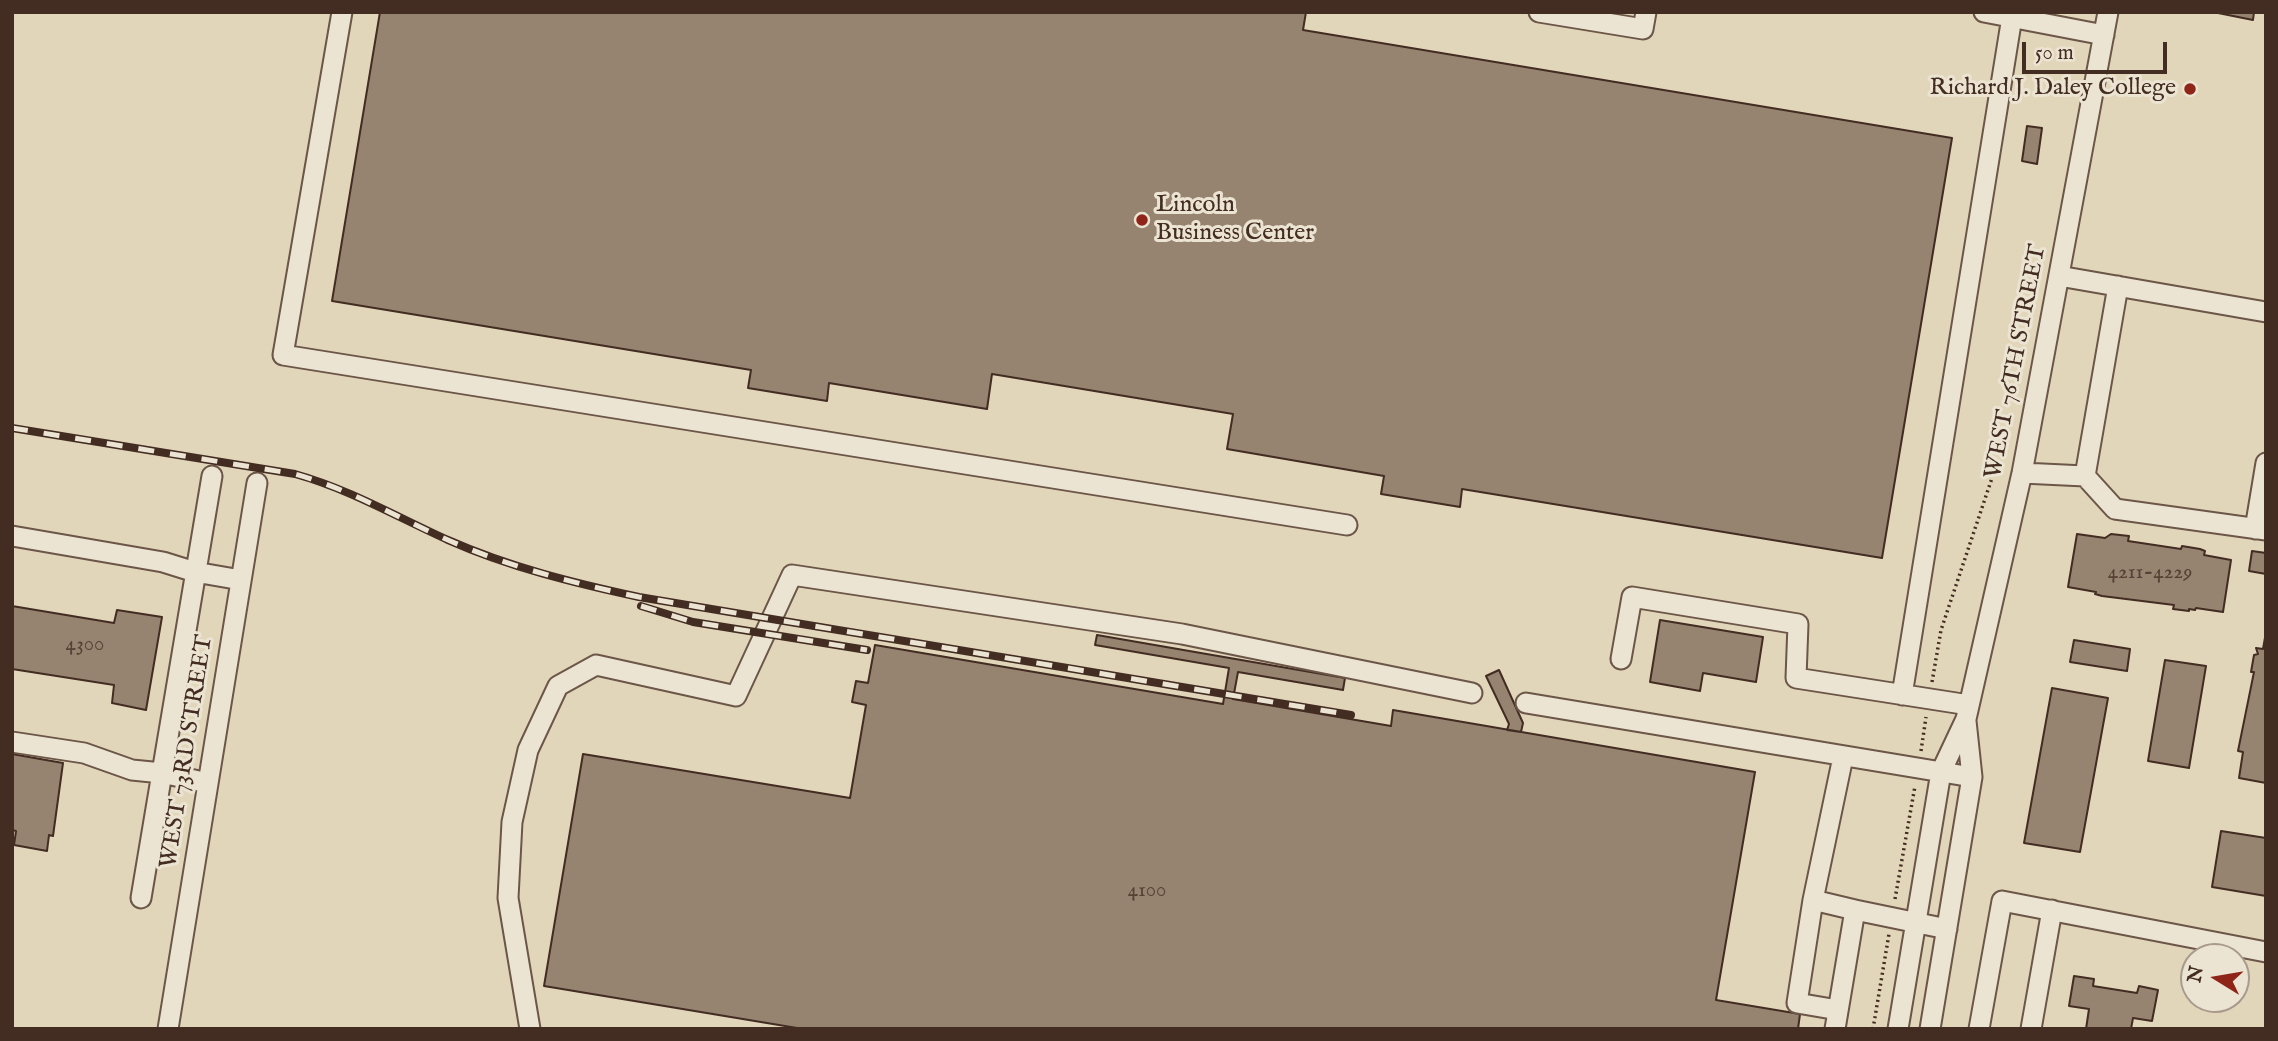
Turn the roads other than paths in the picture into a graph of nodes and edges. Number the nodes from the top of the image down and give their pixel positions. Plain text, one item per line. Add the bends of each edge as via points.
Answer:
1 (342, 12) edge
2 (1539, 12) edge
3 (1646, 12) edge
4 (1984, 12) edge
5 (2108, 12) edge
6 (2012, 17) junction
7 (2104, 35) junction
8 (2059, 276) junction
9 (2118, 286) junction
10 (2266, 312) edge
11 (2266, 463) edge
12 (2022, 473) junction
13 (212, 475) dead end
14 (2085, 476) junction
15 (257, 483) dead end
16 (1347, 525) dead end
17 (2260, 530) edge
18 (12, 536) edge
19 (195, 572) junction
20 (241, 580) junction
21 (1621, 659) dead end
22 (1472, 693) dead end
23 (1902, 695) junction
24 (1526, 703) dead end
25 (1967, 712) junction
26 (12, 742) edge
27 (1843, 757) junction
28 (1941, 772) junction
29 (162, 774) junction
30 (1972, 777) junction
31 (208, 783) junction
32 (141, 898) dead end
33 (1813, 900) junction
34 (1855, 910) junction
35 (2052, 910) junction
36 (1916, 923) junction
37 (1947, 929) junction
38 (2266, 952) edge
39 (1837, 1020) edge
40 (168, 1029) edge
41 (530, 1029) edge
42 (1898, 1029) edge
43 (1930, 1029) edge
44 (1979, 1029) edge
45 (2031, 1029) edge

1 - 16 street via 282,355
2 - 3 street via 1643,29
4 - 6 street
5 - 7 street, WEST 76TH STREET
6 - 7 street
6 - 23 street
7 - 8 street, WEST 76TH STREET
8 - 9 street
8 - 12 street, WEST 76TH STREET
9 - 10 street
9 - 14 street
11 - 17 street
12 - 14 street
12 - 25 street, WEST 76TH STREET
13 - 19 street
14 - 17 street via 2115,509
15 - 20 street, WEST 73RD STREET
18 - 19 street via 163,562
19 - 20 street
19 - 29 street
20 - 31 street, WEST 73RD STREET
21 - 23 street via 1632,597 1798,624 1796,678
22 - 41 street via 1182,635 792,575 736,696 596,665 558,686 528,750 512,822 508,898
23 - 25 street
24 - 27 street
25 - 28 street, WEST 76TH STREET
25 - 30 street, WEST 76TH STREET
26 - 29 street via 84,752 132,770
27 - 28 street
27 - 33 street
28 - 30 street
28 - 36 street, WEST 76TH STREET
29 - 31 street
29 - 32 street
30 - 37 street, WEST 76TH STREET
31 - 40 street, WEST 73RD STREET
33 - 34 street
33 - 39 street via 1797,1003
34 - 36 street
34 - 39 street
35 - 38 street
35 - 44 street via 2002,901
35 - 45 street
36 - 37 street
36 - 42 street, WEST 76TH STREET
37 - 43 street, WEST 76TH STREET

